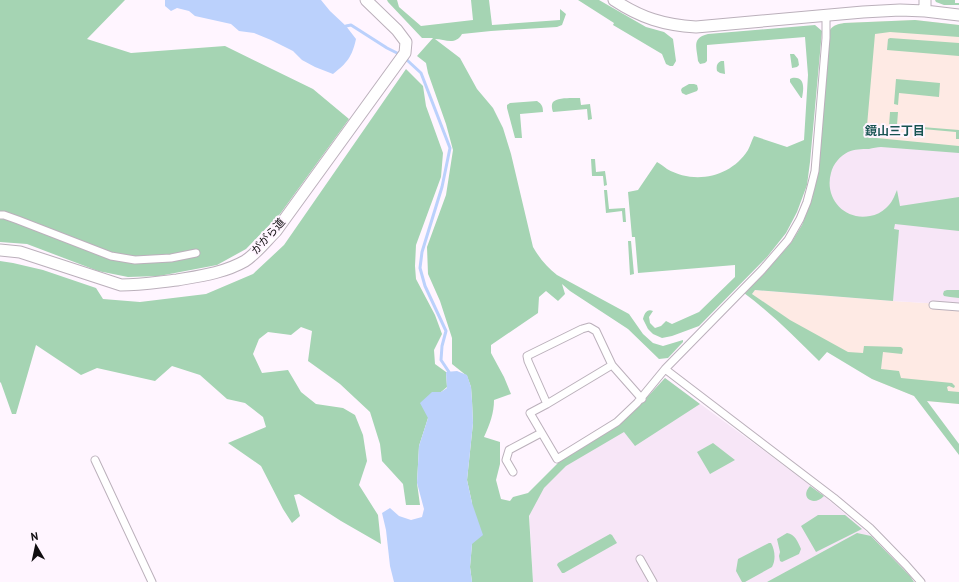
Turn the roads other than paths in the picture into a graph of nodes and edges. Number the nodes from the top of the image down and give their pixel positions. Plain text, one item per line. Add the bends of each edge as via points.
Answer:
1 (366, 0) edge
2 (614, 0) edge
3 (925, 6) edge
4 (959, 15) edge
5 (826, 16) junction
6 (0, 215) edge
7 (0, 250) edge
8 (196, 253) dead end
9 (933, 305) dead end
10 (959, 307) edge
11 (612, 365) junction
12 (665, 369) junction
13 (642, 399) junction
14 (547, 404) junction
15 (541, 433) junction
16 (95, 460) dead end
17 (513, 472) dead end
18 (640, 558) dead end
19 (152, 582) edge
20 (653, 582) edge
21 (921, 582) edge

1 - 7 street, ががら道 via 398,30 404,52 276,231 246,260 220,272 197,277 122,285 20,252
2 - 5 street via 632,12 676,26 696,27
3 - 4 street
3 - 5 street
5 - 12 street via 814,171 800,219 788,240 762,270
6 - 8 street via 111,256 135,260 171,258
9 - 10 street
11 - 13 street
11 - 14 street
11 - 14 street via 596,331 589,327 527,356
12 - 13 street
12 - 21 street via 834,498 870,528
13 - 15 street via 616,422 557,459
14 - 15 street via 530,413
15 - 17 street via 509,450 506,460
16 - 19 street
18 - 20 street

